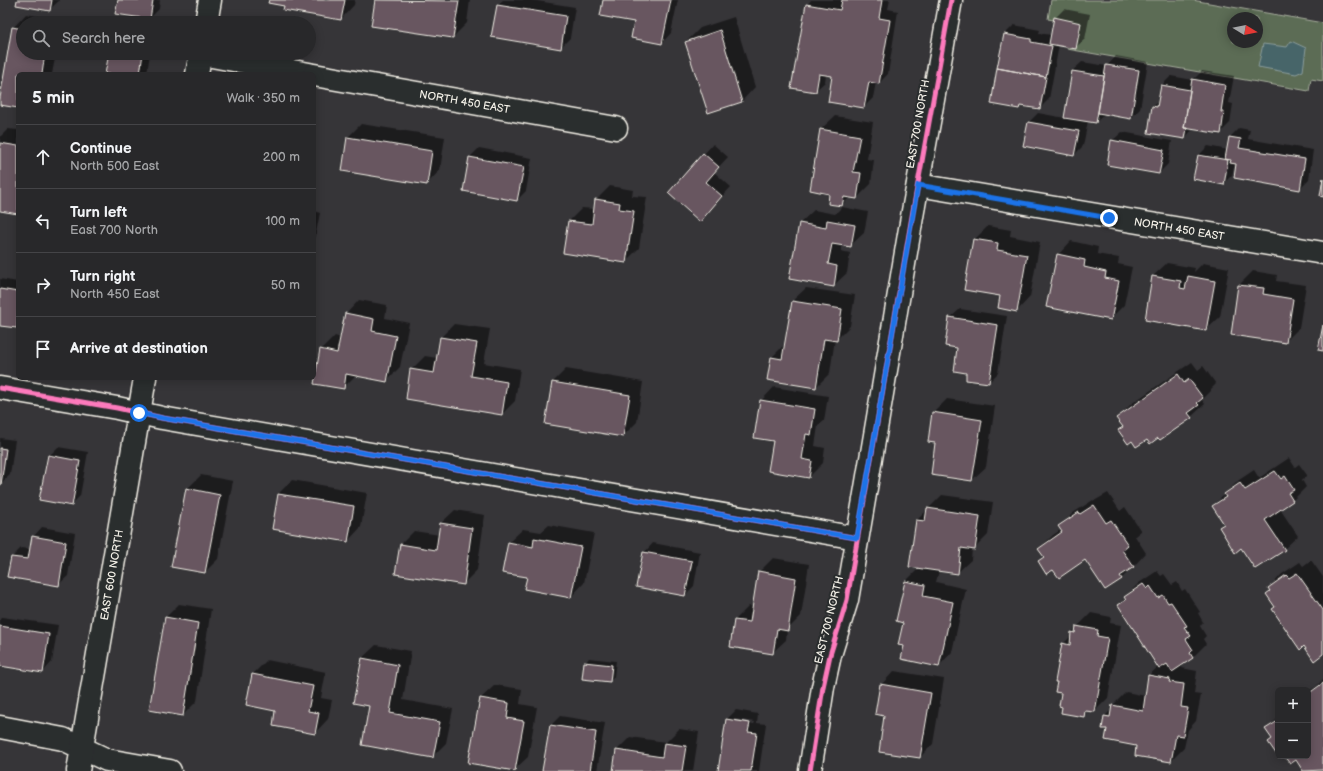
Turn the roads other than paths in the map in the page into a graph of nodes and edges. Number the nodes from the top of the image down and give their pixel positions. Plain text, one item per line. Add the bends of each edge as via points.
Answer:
1 (210, 0) edge
2 (951, 0) edge
3 (207, 16) edge
4 (200, 60) edge
5 (293, 72) edge
6 (316, 75) edge
7 (616, 128) dead end
8 (918, 185) junction
9 (1323, 253) edge
10 (145, 380) edge
11 (0, 388) edge
12 (139, 413) junction
13 (857, 538) junction
14 (0, 727) edge
15 (82, 748) junction
16 (78, 771) edge
17 (170, 771) edge
18 (810, 771) edge

1 - 3 street
2 - 8 street, EAST 700 NORTH
4 - 5 street
6 - 7 street, NORTH 450 EAST
8 - 9 street, NORTH 450 EAST
8 - 13 street, EAST 700 NORTH
10 - 12 street, EAST 600 NORTH
11 - 12 street
12 - 13 street
12 - 15 street, EAST 600 NORTH
13 - 18 street, EAST 700 NORTH via 846,600 823,688
14 - 15 street via 63,738
15 - 16 street, EAST 600 NORTH
15 - 17 street via 107,760

